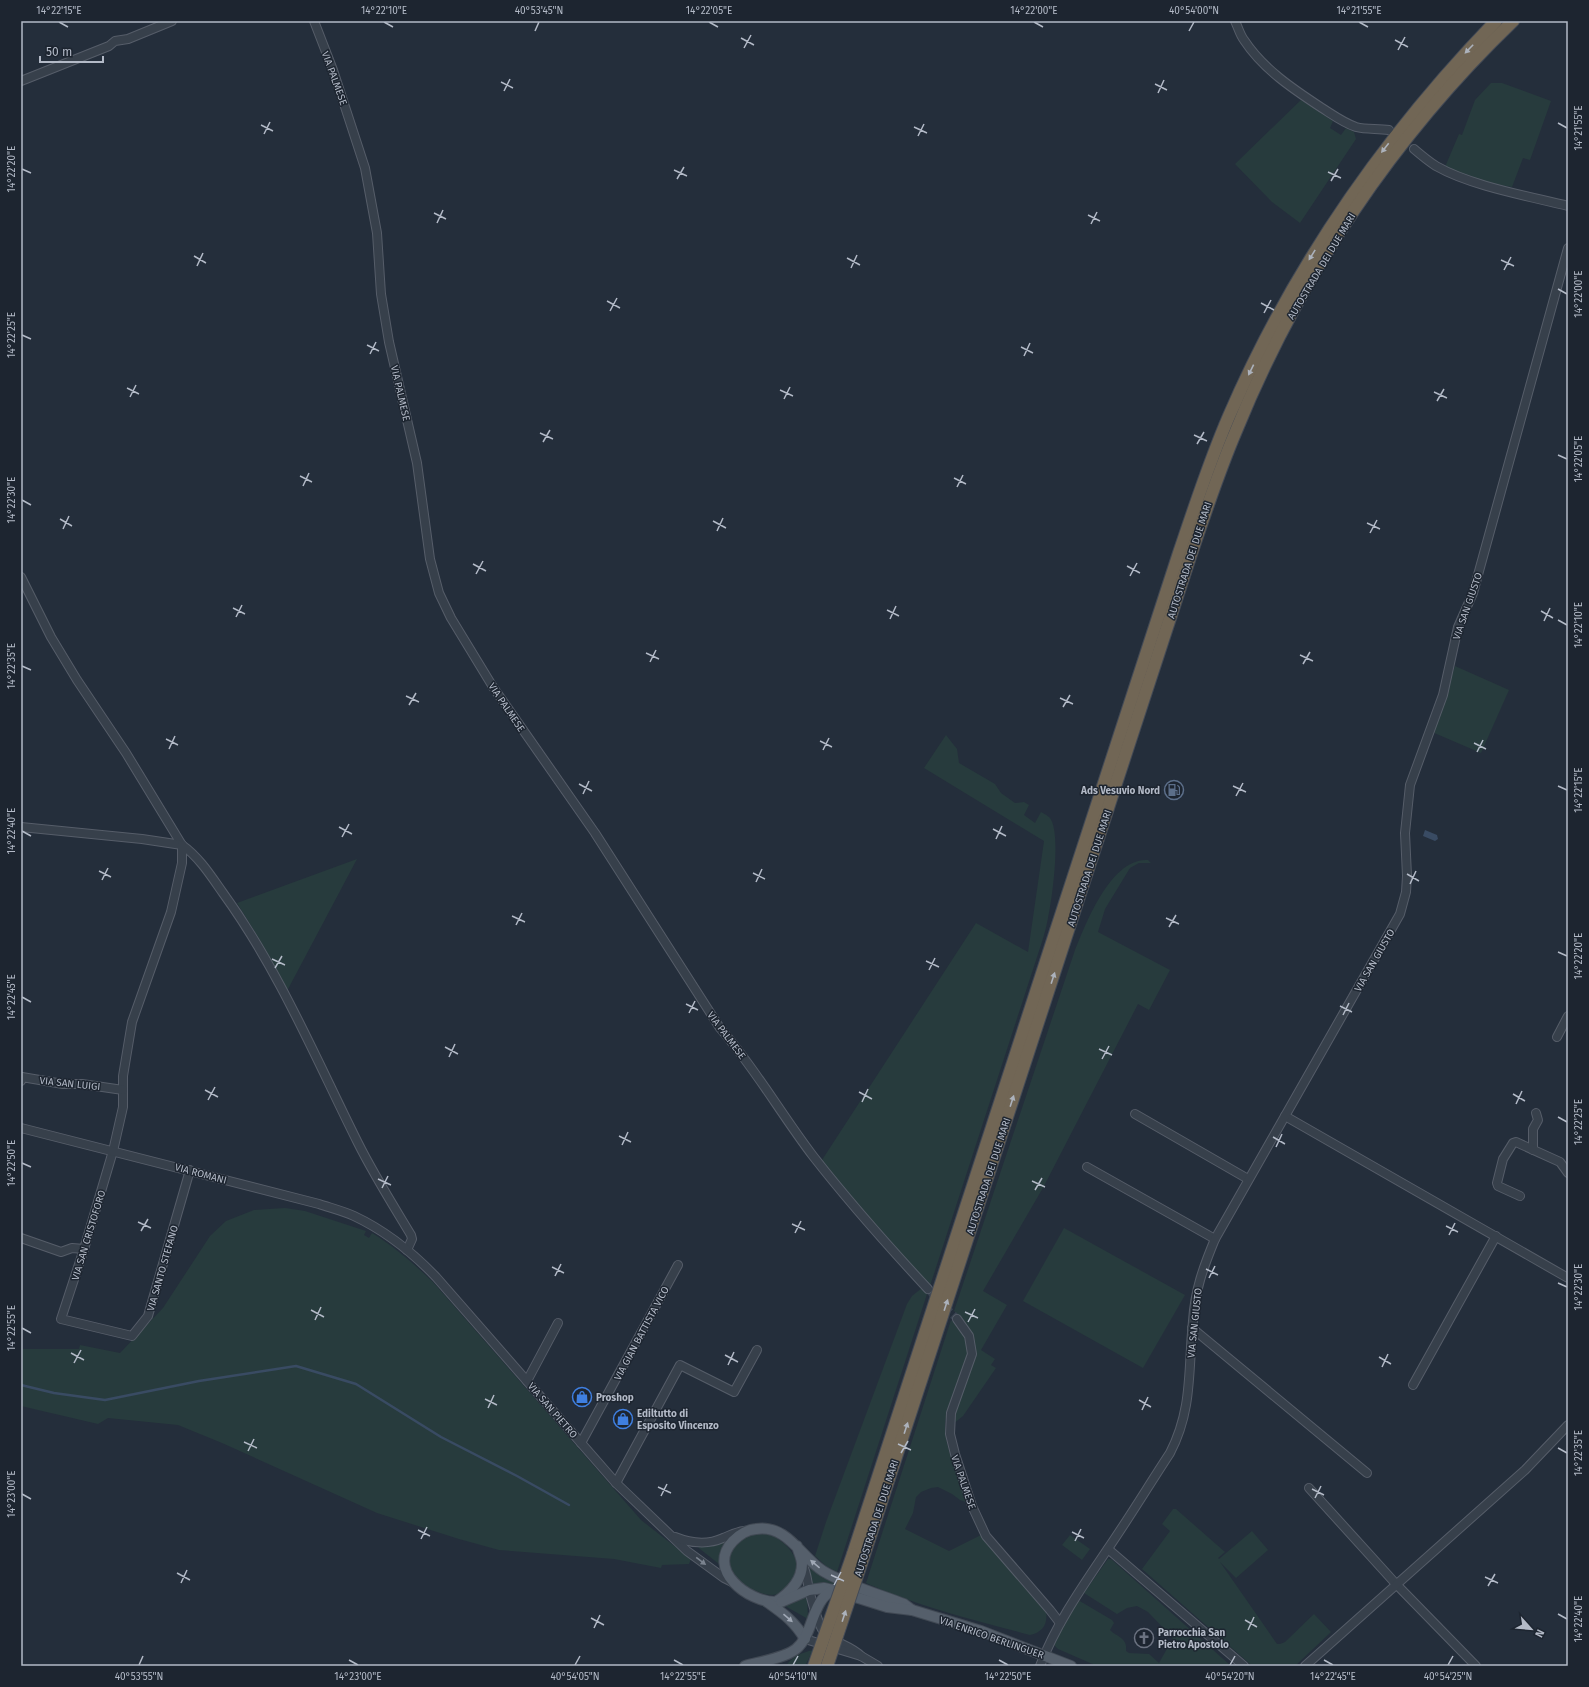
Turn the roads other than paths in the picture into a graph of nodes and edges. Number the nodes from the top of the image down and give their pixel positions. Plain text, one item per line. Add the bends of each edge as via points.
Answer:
1 (172, 21) edge
2 (314, 21) edge
3 (1235, 21) edge
4 (1496, 21) edge
5 (1513, 21) edge
6 (21, 81) edge
7 (1390, 130) dead end
8 (1414, 149) dead end
9 (1568, 206) edge
10 (1568, 248) edge
11 (21, 577) edge
12 (21, 827) edge
13 (182, 845) junction
14 (1568, 1016) edge
15 (1557, 1037) dead end
16 (21, 1082) edge
17 (123, 1090) junction
18 (1536, 1113) dead end
19 (1135, 1114) dead end
20 (1285, 1116) junction
21 (21, 1128) edge
22 (1532, 1150) junction
23 (113, 1151) junction
24 (1087, 1167) dead end
25 (190, 1170) junction
26 (1568, 1173) edge
27 (1248, 1179) junction
28 (1520, 1196) dead end
29 (378, 1230) joint
30 (1496, 1236) junction
31 (21, 1238) edge
32 (1215, 1239) junction
33 (84, 1249) junction
34 (407, 1250) junction
35 (678, 1265) dead end
36 (1568, 1278) edge
37 (928, 1289) tunnel mouth
38 (61, 1319) joint
39 (957, 1319) tunnel mouth
40 (558, 1323) dead end
41 (1192, 1328) junction
42 (757, 1350) dead end
43 (527, 1381) junction
44 (1413, 1385) dead end
45 (1568, 1425) edge
46 (581, 1443) junction
47 (1367, 1473) dead end
48 (616, 1483) junction
49 (1309, 1488) dead end
50 (744, 1531) junction
51 (672, 1535) junction
52 (797, 1546) junction
53 (1108, 1549) junction
54 (858, 1556) junction
55 (802, 1564) junction
56 (734, 1583) junction
57 (1396, 1584) junction
58 (809, 1590) junction
59 (833, 1590) junction
60 (771, 1602) junction
61 (912, 1610) junction
62 (816, 1611) junction
63 (1060, 1623) junction
64 (805, 1639) junction
65 (1044, 1655) junction
66 (861, 1656) junction
67 (745, 1666) edge
68 (814, 1666) edge
69 (827, 1666) edge
70 (878, 1666) edge
71 (1040, 1666) edge
72 (1071, 1666) edge
73 (1244, 1666) edge
74 (1305, 1666) edge
75 (1476, 1666) edge

1 - 6 street via 128,39 115,41 109,46
2 - 37 street, VIA PALMESE via 365,168 378,233 381,294 417,463 430,559 439,593 451,618 493,687 595,834 720,1028 813,1155
3 - 7 street via 1252,51 1294,90 1355,127
4 -> 54 highway, AUTOSTRADA DEI DUE MARI via 1435,87 1378,157 1343,208 1301,273 1278,315 1229,417 1208,469 1176,564
54 -> 5 highway, AUTOSTRADA DEI DUE MARI via 1192,552 1236,429 1288,321 1319,266 1361,202 1444,94
8 - 9 street via 1436,166 1466,178
10 - 20 street, VIA SAN GIUSTO via 1473,593 1458,627 1443,695 1410,785 1405,833 1406,892 1400,914
11 - 13 street via 54,643
12 - 13 street
13 - 17 street, VIA SAN CRISTOFORO via 182,863 171,912 132,1022
13 - 34 street via 190,850 212,877 260,947 359,1145 411,1235
14 - 15 street
16 - 17 street, VIA SAN LUIGI via 22,1077
17 - 23 street, VIA SAN CRISTOFORO via 123,1107
18 - 22 street via 1538,1120 1533,1129
19 - 27 street
20 - 27 street, VIA SAN GIUSTO
20 - 30 street
21 - 23 street, VIA ROMANI
22 - 26 street via 1560,1162
22 - 28 street via 1514,1142 1503,1159 1497,1185
23 - 25 street, VIA ROMANI
23 - 33 street, VIA SAN CRISTOFORO
24 - 32 street
25 - 29 street, VIA ROMANI via 319,1204 354,1216
25 - 38 street, VIA SANTO STEFANO via 148,1316 132,1336
27 - 32 street, VIA SAN GIUSTO
29 - 34 street, VIA SAN PIETRO
30 - 36 street
30 - 44 street
31 - 33 street via 61,1252 72,1248
32 - 41 street, VIA SAN GIUSTO via 1198,1284
33 - 38 street, VIA SAN CRISTOFORO
34 - 43 street, VIA SAN PIETRO via 453,1295
35 - 46 street, VIA GIAN BATTISTA VICO
39 - 63 street, VIA PALMESE via 969,1336 972,1354 951,1414 950,1434 972,1506 986,1536
40 - 43 street
41 - 47 street
41 - 53 street, VIA SAN GIUSTO via 1189,1393 1177,1440
42 - 48 street via 734,1392 680,1365
43 - 46 street, VIA SAN PIETRO
45 - 57 street via 1525,1470
46 - 48 street, VIA SAN PIETRO
48 - 51 street, VIA SAN PIETRO
49 - 57 street
50 - 51 street via 714,1542 690,1542
50 - 52 main road via 770,1529 779,1532
50 - 56 main road via 728,1546 725,1557 727,1574
51 -> 56 street, VIA SAN PIETRO via 687,1551
52 - 55 main road
61 -> 52 main road, VIA ENRICO BERLINGUER via 904,1604 833,1577 813,1564
53 - 63 street, VIA SAN GIUSTO
53 - 73 street
54 - 68 highway, AUTOSTRADA DEI DUE MARI, bridge
69 -> 54 highway, AUTOSTRADA DEI DUE MARI, bridge
55 - 58 street via 806,1570
55 - 60 main road via 793,1588
56 - 60 main road via 743,1590
57 - 74 street
57 - 75 street
58 - 59 main road, VIA ENRICO BERLINGUER
58 - 60 main road via 783,1602
58 - 62 street
59 - 61 main road, VIA ENRICO BERLINGUER via 887,1607
59 - 62 main road via 825,1595
60 -> 64 main road via 794,1622
61 - 65 main road, VIA ENRICO BERLINGUER via 981,1631
62 - 64 main road
62 - 66 street via 826,1635 857,1651
63 - 65 street, VIA SAN GIUSTO
64 - 66 street
64 - 67 main road via 792,1652
65 - 71 street, VIA SAN GIUSTO
65 - 72 main road, VIA ENRICO BERLINGUER
66 - 70 street

